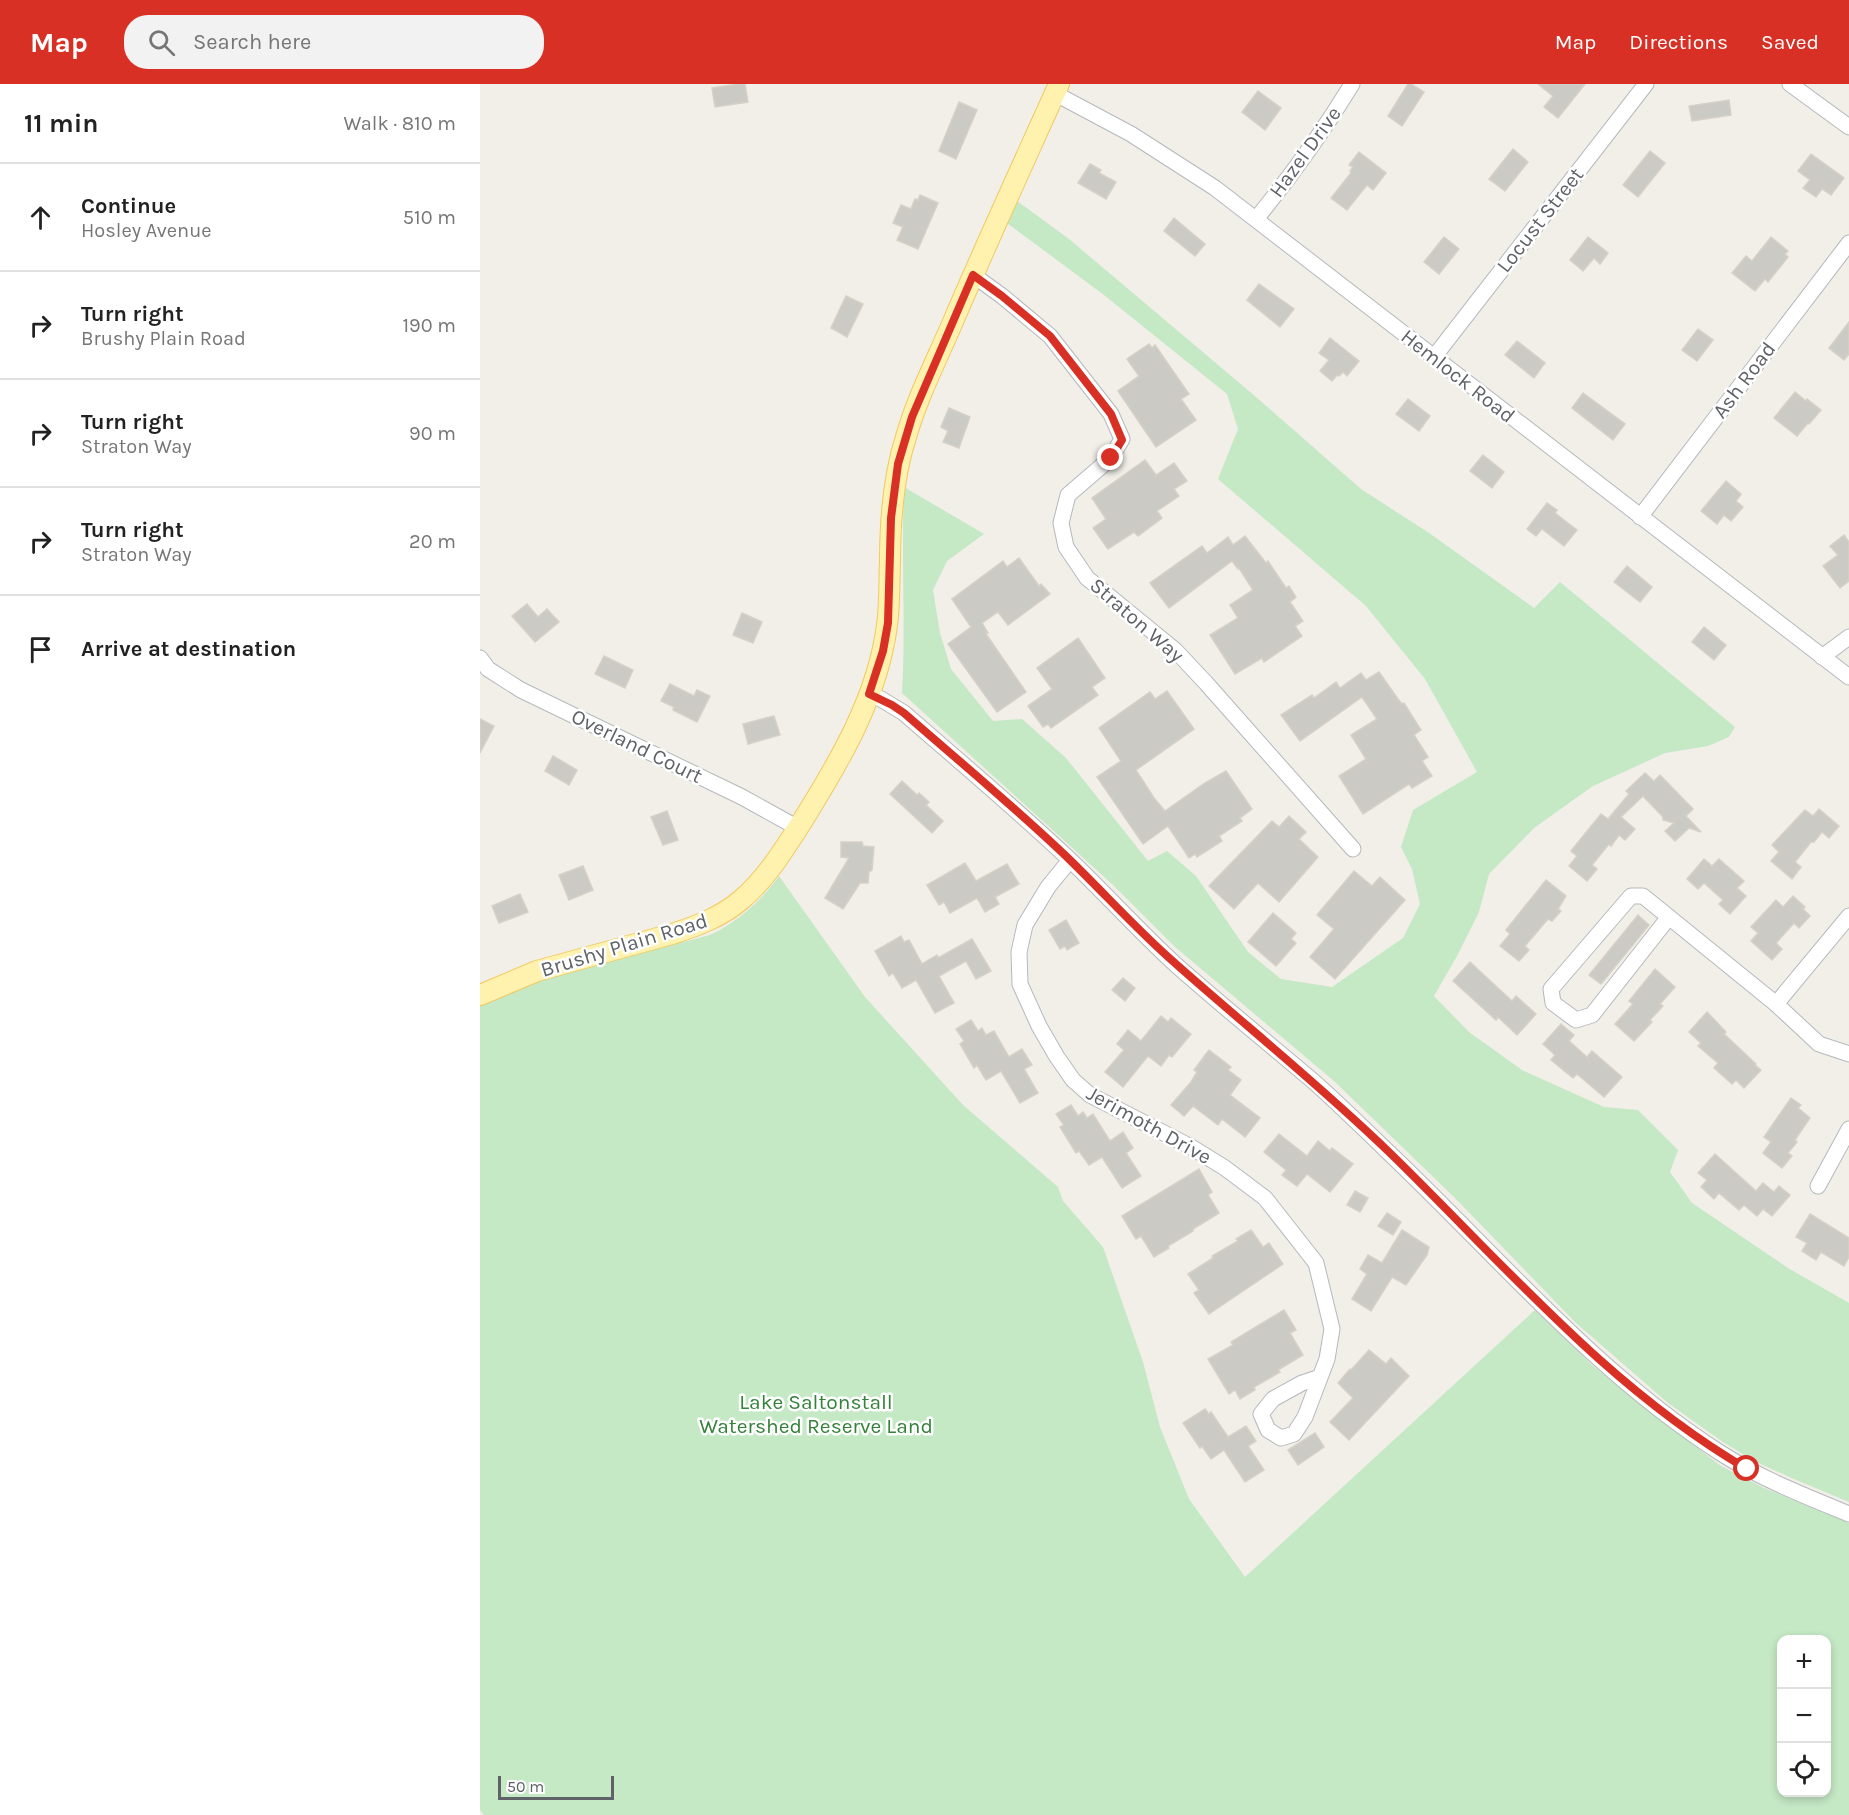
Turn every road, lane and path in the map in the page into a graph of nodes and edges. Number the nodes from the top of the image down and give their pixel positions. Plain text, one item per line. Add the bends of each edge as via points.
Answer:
1 (1352, 84) edge
2 (1646, 84) edge
3 (1790, 84) edge
4 (1056, 89) edge
5 (1849, 127) edge
6 (1256, 219) junction
7 (1849, 243) edge
8 (973, 275) junction
9 (1434, 357) junction
10 (1640, 517) junction
11 (1849, 637) edge
12 (1822, 657) junction
13 (480, 658) edge
14 (1849, 677) edge
15 (869, 694) junction
16 (798, 828) junction
17 (1353, 849) dead end
18 (1070, 860) junction
19 (1849, 916) edge
20 (1669, 917) junction
21 (480, 995) edge
22 (1776, 1004) junction
23 (1849, 1054) edge
24 (1849, 1130) edge
25 (1818, 1186) dead end
26 (1320, 1377) dead end
27 (1849, 1514) edge

1 - 6 street, Hazel Drive via 1290,178
2 - 9 street, Locust Street
3 - 5 street
4 - 6 street, Hemlock Road via 1177,162
4 - 8 main road, Brushy Plain Road
6 - 9 street, Hemlock Road
7 - 10 street, Ash Road
8 - 15 main road, Brushy Plain Road via 912,417 898,464 891,518 888,623
8 - 17 street, Straton Way via 1050,336 1111,414 1122,440 1111,458 1068,495 1061,523 1066,547 1087,578 1174,650 1206,683
9 - 10 street, Hemlock Road
10 - 12 street, Hemlock Road
11 - 12 street
12 - 14 street, Hemlock Road
13 - 16 street, Overland Court via 488,669 521,690
15 - 16 main road, Brushy Plain Road via 846,747
15 - 18 street via 904,713
16 - 21 main road, Brushy Plain Road via 760,881 730,909 708,921 537,971
18 - 26 street, Jerimoth Drive via 1025,925 1019,952 1020,984 1039,1026 1073,1080 1090,1095 1225,1168 1265,1198 1291,1229 1316,1263 1332,1329
18 - 27 street via 1174,963 1316,1083 1560,1324 1633,1388 1720,1453 1780,1485
19 - 22 street
20 - 20 street via 1643,896 1631,896 1551,989 1553,1003 1576,1020 1592,1016
20 - 22 street
22 - 23 street via 1819,1044
24 - 25 street

